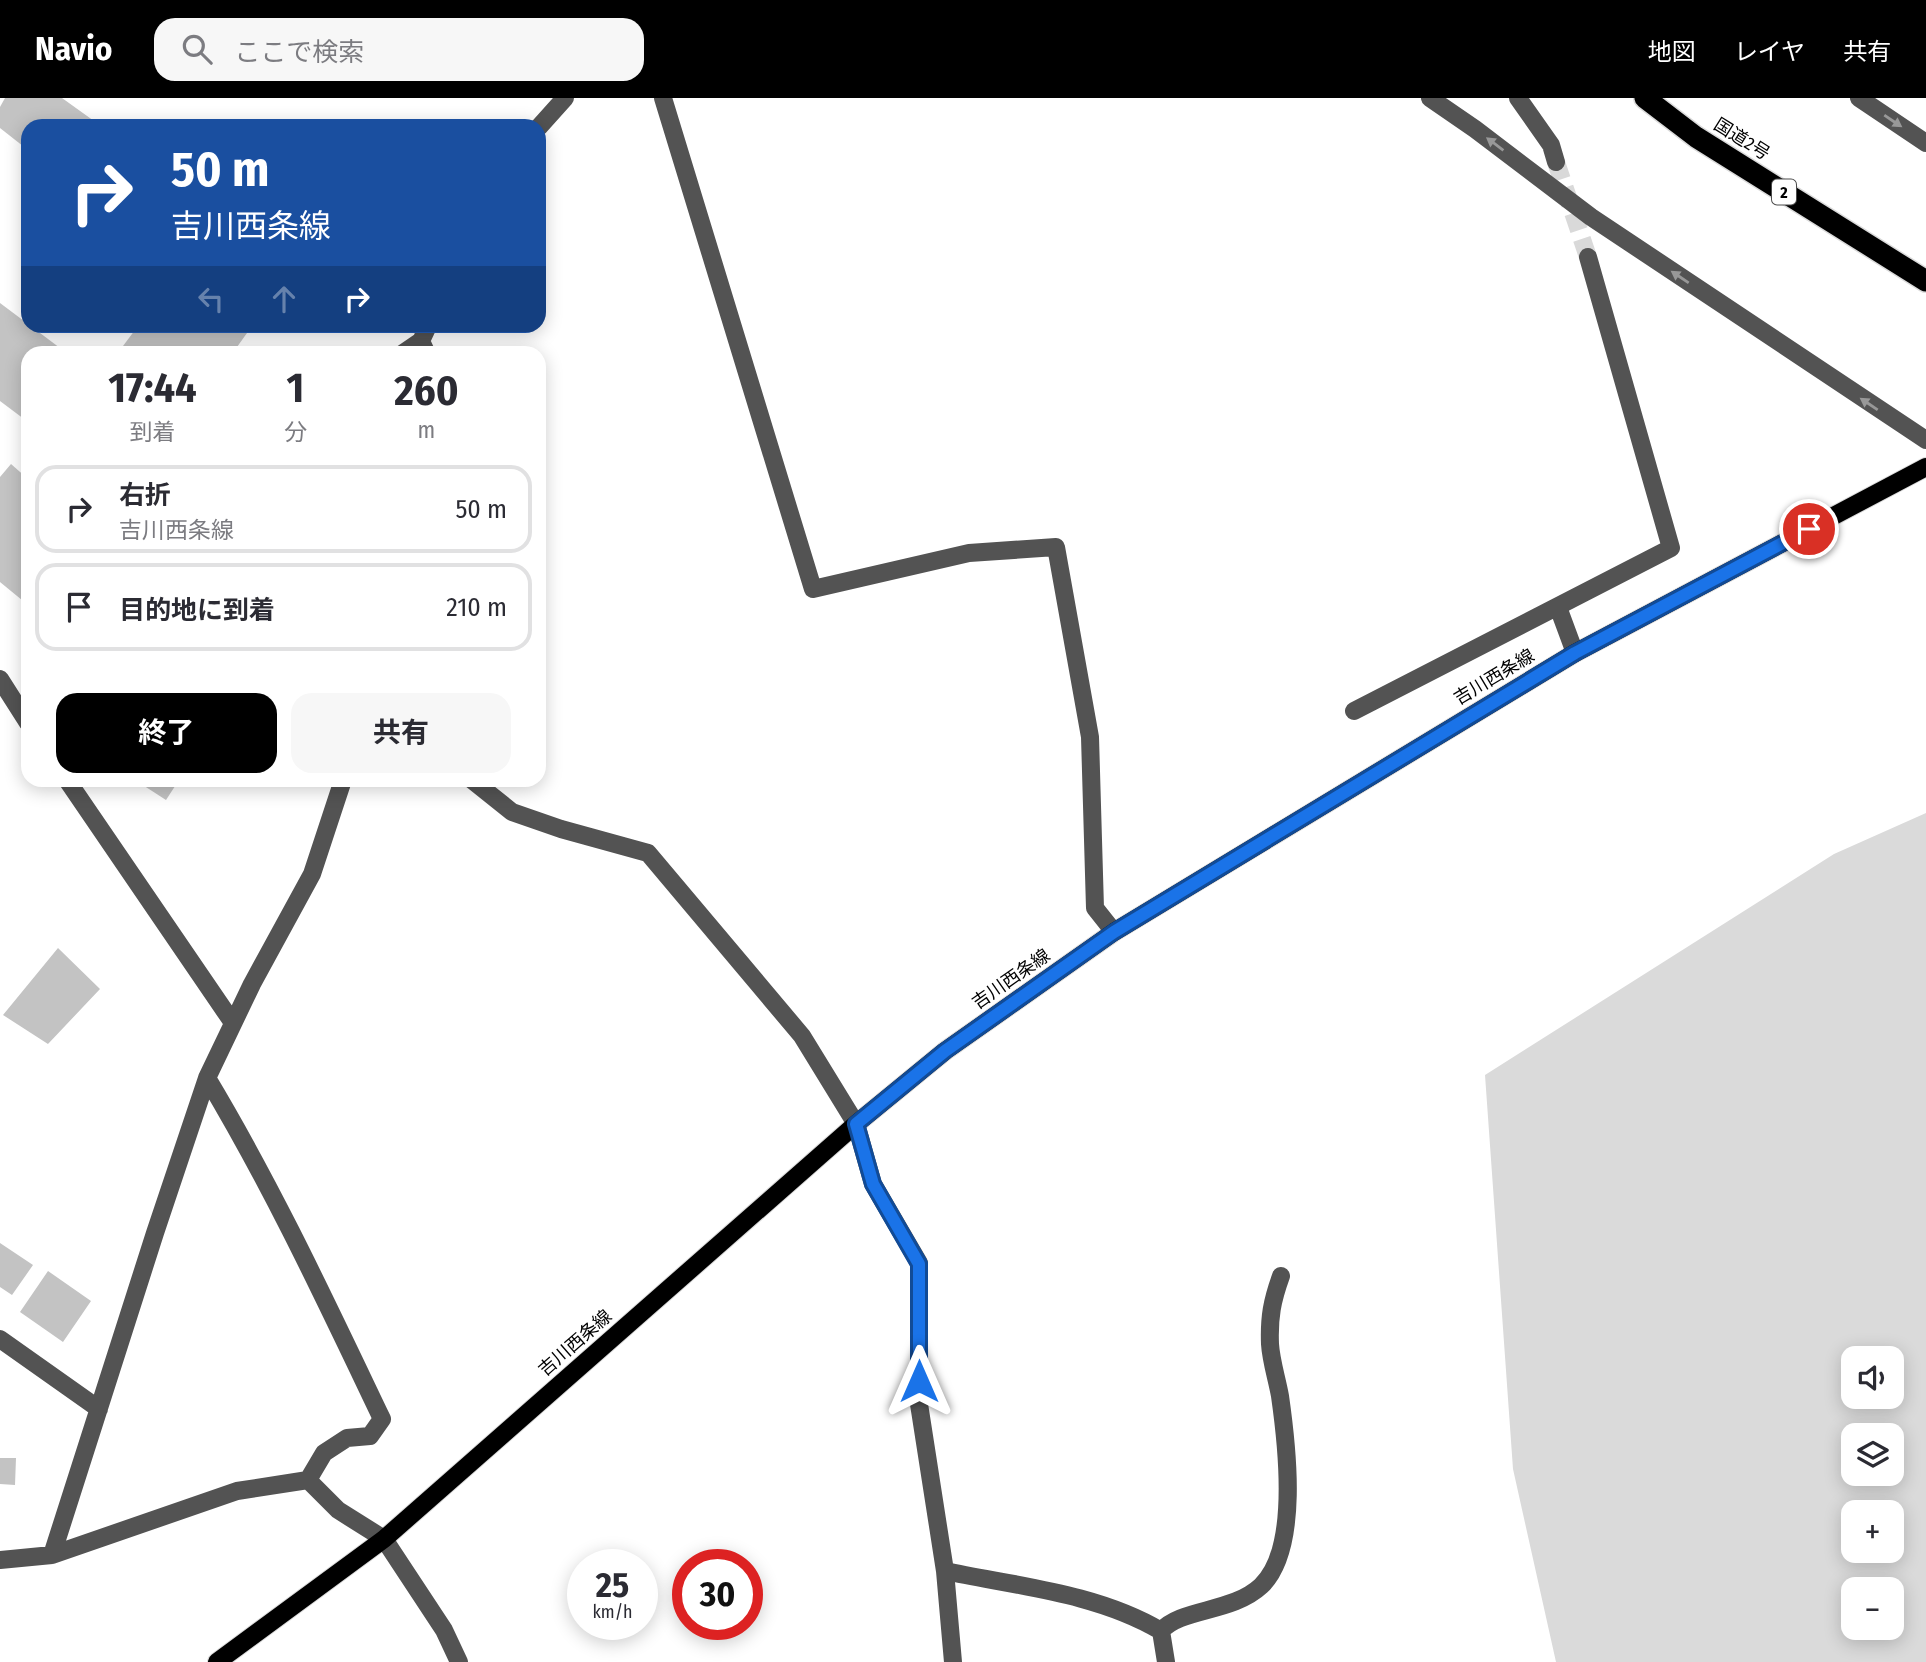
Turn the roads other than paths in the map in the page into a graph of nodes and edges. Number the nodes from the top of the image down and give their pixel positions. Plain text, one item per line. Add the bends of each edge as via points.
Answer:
1 (565, 98) edge
2 (663, 98) edge
3 (1430, 98) edge
4 (1518, 98) edge
5 (1645, 98) edge
6 (1859, 98) edge
7 (546, 119) edge
8 (1926, 143) edge
9 (1556, 162) tunnel mouth
10 (1588, 257) tunnel mouth
11 (1926, 281) edge
12 (1926, 440) edge
13 (1926, 467) edge
14 (1558, 607) junction
15 (1575, 653) junction
16 (0, 679) edge
17 (1354, 711) dead end
18 (21, 712) edge
19 (71, 787) edge
20 (341, 787) edge
21 (481, 787) edge
22 (1114, 932) junction
23 (233, 1023) junction
24 (207, 1079) junction
25 (856, 1124) junction
26 (1281, 1276) dead end
27 (0, 1339) edge
28 (99, 1409) junction
29 (308, 1480) junction
30 (384, 1539) junction
31 (52, 1555) junction
32 (0, 1560) edge
33 (945, 1572) junction
34 (1161, 1631) junction
35 (217, 1662) edge
36 (459, 1662) edge
37 (953, 1662) edge
38 (1166, 1662) edge

1 - 7 street
2 - 22 street via 813,589 969,553 1056,547 1090,737 1095,908
12 -> 3 street via 1591,217
4 - 9 street via 1551,145
5 - 11 highway, 国道2号 / 2 via 1696,137
6 -> 8 street
10 - 14 street via 1671,548
13 - 15 main road, 吉川西条線
14 - 15 street
14 - 17 street
15 - 22 main road, 吉川西条線
16 - 18 street
19 - 23 street
20 - 23 street via 312,874
21 - 25 street via 512,812 648,853 802,1036
22 - 25 main road, 吉川西条線 via 945,1051
23 - 24 street
24 - 28 street
24 - 29 street via 316,1280 382,1419 370,1436 347,1437 324,1453
25 - 30 main road, 吉川西条線
25 - 33 street via 873,1184 919,1264 919,1405
26 - 34 street via 1271,1306 1270,1346 1288,1470 1286,1532 1276,1564 1261,1586 1229,1606 1170,1622
27 - 28 street
28 - 31 street
29 - 30 street via 338,1510
29 - 31 street via 237,1491
30 - 35 main road, 吉川西条線
30 - 36 street via 444,1630
31 - 32 street
33 - 34 street via 1090,1602
33 - 37 street
34 - 38 street

